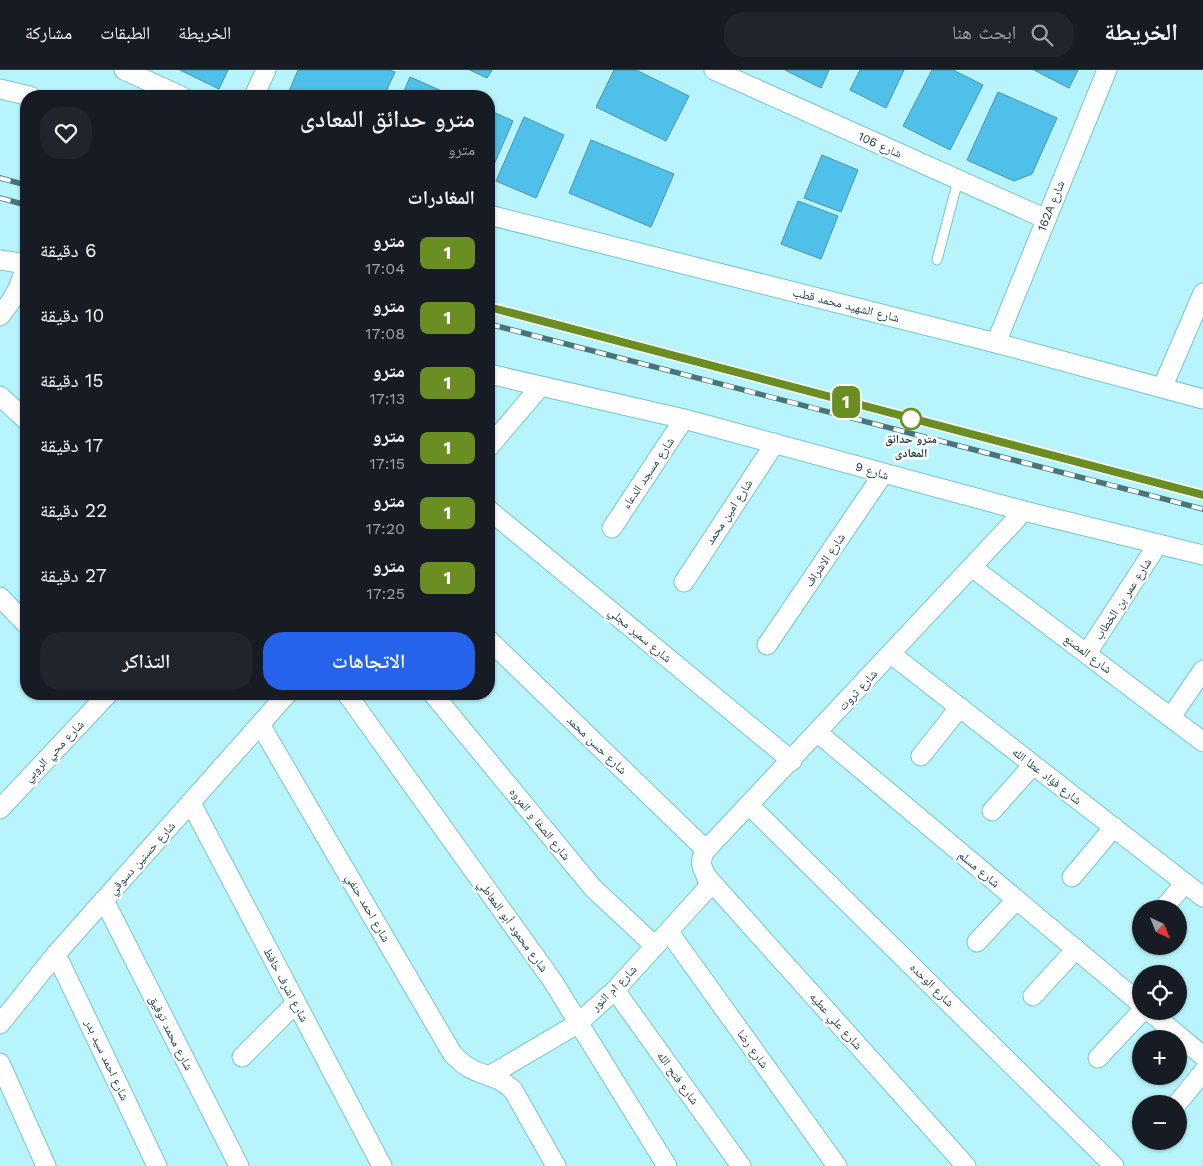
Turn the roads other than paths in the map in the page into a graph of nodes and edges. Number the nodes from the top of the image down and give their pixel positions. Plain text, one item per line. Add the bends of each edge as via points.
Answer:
1 (124, 70) edge
2 (266, 70) edge
3 (714, 70) edge
4 (1107, 70) edge
5 (0, 89) edge
6 (167, 90) edge
7 (257, 90) edge
8 (20, 94) edge
9 (958, 180) junction
10 (495, 218) edge
11 (1046, 219) junction
12 (0, 260) edge
13 (937, 260) dead end
14 (20, 263) edge
15 (20, 286) edge
16 (1203, 293) edge
17 (0, 316) edge
18 (996, 343) junction
19 (495, 376) edge
20 (1163, 386) junction
21 (540, 387) junction
22 (0, 396) edge
23 (1203, 399) edge
24 (20, 414) edge
25 (684, 419) junction
26 (495, 440) edge
27 (775, 443) junction
28 (883, 474) junction
29 (1024, 511) junction
30 (495, 515) edge
31 (612, 528) dead end
32 (1158, 544) junction
33 (1203, 555) edge
34 (973, 568) junction
35 (684, 582) dead end
36 (0, 597) edge
37 (20, 618) edge
38 (767, 645) dead end
39 (495, 646) edge
40 (1087, 653) junction
41 (892, 654) junction
42 (1203, 670) edge
43 (99, 700) edge
44 (282, 700) edge
45 (351, 700) edge
46 (438, 700) edge
47 (960, 707) junction
48 (1171, 717) junction
49 (261, 726) junction
50 (818, 733) junction
51 (1203, 742) edge
52 (921, 756) dead end
53 (792, 761) junction
54 (1033, 765) junction
55 (2, 803) edge
56 (191, 803) junction
57 (749, 805) junction
58 (992, 811) dead end
59 (1114, 827) junction
60 (706, 850) junction
61 (705, 874) junction
62 (1072, 878) dead end
63 (1185, 883) junction
64 (1203, 897) edge
65 (104, 900) junction
66 (1016, 900) junction
67 (1171, 900) edge
68 (669, 932) junction
69 (977, 942) dead end
70 (655, 946) junction
71 (1076, 949) junction
72 (56, 954) junction
73 (615, 990) junction
74 (1033, 996) dead end
75 (1132, 996) edge
76 (296, 1003) junction
77 (1134, 1020) edge
78 (1160, 1020) edge
79 (0, 1024) edge
80 (577, 1024) junction
81 (1203, 1056) edge
82 (242, 1057) dead end
83 (1098, 1058) dead end
84 (0, 1063) edge
85 (1203, 1072) edge
86 (489, 1076) junction
87 (1184, 1095) edge
88 (46, 1166) edge
89 (157, 1166) edge
90 (239, 1166) edge
91 (382, 1166) edge
92 (556, 1166) edge
93 (665, 1166) edge
94 (741, 1166) edge
95 (837, 1166) edge
96 (966, 1166) edge
97 (1114, 1166) edge

1 - 6 street
2 - 7 street
3 - 9 street, شارع 106
4 - 11 street, 162A شارع
5 - 8 street
9 - 11 street, شارع 106
9 - 13 lane
10 - 18 street, شارع الشهيد محمد قطب
11 - 18 street, 162A شارع
12 - 14 street
15 - 17 street
16 - 20 street
18 - 20 street, شارع الشهيد محمد قطب
19 - 21 street, شارع 9
20 - 23 street, شارع الشهيد محمد قطب
21 - 25 street, شارع 9
21 - 26 street
22 - 24 street
25 - 27 street, شارع 9
25 - 31 street, شارع مسجد الدعاء
27 - 28 street, شارع 9
27 - 35 street, شارع امين محمد
28 - 29 street, شارع 9
28 - 38 street, شارع الاشراف
29 - 32 street, شارع 9
29 - 34 street, شارع ثروت
30 - 53 street, شارع سمير مجلي
32 - 33 street, شارع 9
32 - 40 street, شارع عمر بن الخطاب
34 - 40 street, شارع المصنع
34 - 41 street, شارع ثروت
36 - 37 street
39 - 60 street, شارع حسن محمد
40 - 48 street, شارع المصنع
41 - 47 street, شارع فؤاد عطا الله
41 - 50 street, شارع ثروت
42 - 48 street
43 - 55 street, شارع محي الروبي
44 - 49 street, شارع حسنين دسوقي
45 - 80 street, شارع محمود أبو المعاطي via 552,980
46 - 70 street, شارع الصفا و المروه via 593,888
47 - 52 street
47 - 54 street, شارع فؤاد عطا الله
48 - 51 street, شارع المصنع
49 - 56 street, شارع حسنين دسوقي
49 - 86 street, شارع احمد حنفي via 452,1053 462,1065
50 - 53 street, شارع ثروت
50 - 66 street, شارع مسلم
53 - 57 street, شارع ثروت
54 - 58 street
54 - 59 street, شارع فؤاد عطا الله
56 - 65 street, شارع حسنين دسوقي
56 - 76 street, شارع اشرف حافظ
57 - 60 street, شارع ثروت
57 - 97 street, شارع الوحده
59 - 62 street
59 - 63 street, شارع فؤاد عطا الله
60 - 61 street via 701,858
61 - 68 street, شارع ام النور via 709,883 706,890
61 - 96 street, شارع علي عطيه
63 - 64 street, شارع فؤاد عطا الله
63 - 67 street
65 - 72 street, شارع حسنين دسوقي
65 - 90 street, شارع محمد توفيق
66 - 69 street
66 - 71 street, شارع مسلم
68 - 70 street, شارع ام النور
68 - 95 street, شارع رضا
70 - 73 street, شارع ام النور
71 - 74 street
71 - 75 street, شارع مسلم
72 - 79 street, شارع حسنين دسوقي
72 - 89 street, شارع احمد سيد بدر
73 - 80 street, شارع ام النور
73 - 94 street, شارع فتح الله
76 - 82 street
76 - 91 street, شارع اشرف حافظ
77 - 83 street
78 - 81 street
80 - 86 street, شارع ام النور
80 - 93 street, شارع محمود أبو المعاطي
84 - 88 street
85 - 87 street
86 - 92 street, شارع احمد حنفي via 503,1080 513,1090

